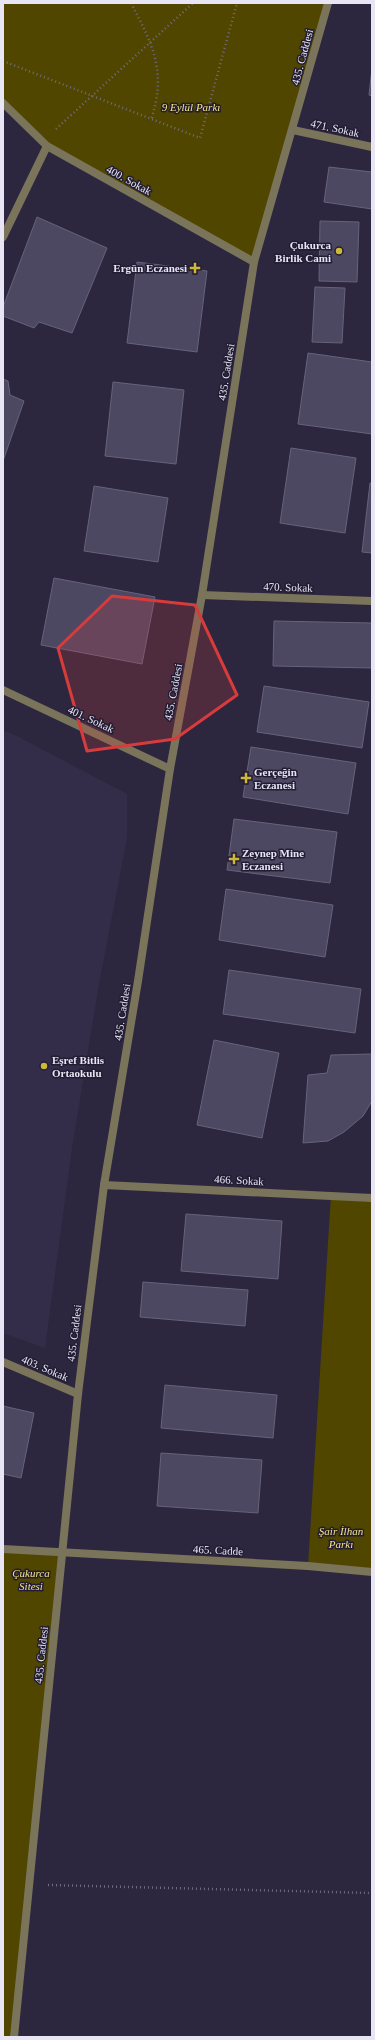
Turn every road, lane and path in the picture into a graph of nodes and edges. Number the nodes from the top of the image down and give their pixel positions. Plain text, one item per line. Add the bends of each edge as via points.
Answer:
1 (131, 3) edge
2 (194, 3) edge
3 (238, 3) edge
4 (328, 3) edge
5 (151, 42) junction
6 (3, 61) edge
7 (92, 96) junction
8 (3, 103) edge
9 (151, 120) junction
10 (293, 130) junction
11 (44, 144) junction
12 (372, 147) edge
13 (3, 237) edge
14 (254, 262) junction
15 (202, 595) junction
16 (372, 601) edge
17 (3, 690) edge
18 (170, 769) junction
19 (104, 1185) junction
20 (372, 1198) edge
21 (3, 1362) edge
22 (78, 1394) junction
23 (3, 1549) edge
24 (62, 1553) junction
25 (372, 1572) edge
26 (29, 1885) junction
27 (372, 1893) edge
28 (14, 2037) edge

1 - 5 path
2 - 5 path
3 - 9 path via 200,138
4 - 10 street, 435. Caddesi
5 - 7 path
5 - 9 path via 157,65 158,83 158,100
6 - 7 path
7 - 9 path
7 - 11 path
8 - 11 street, 400. Sokak
10 - 12 street, 471. Sokak
10 - 14 street, 435. Caddesi
11 - 13 street
11 - 14 street, 400. Sokak
14 - 15 street, 435. Caddesi
15 - 16 street, 470. Sokak
15 - 18 street, 435. Caddesi
17 - 18 street, 401. Sokak
18 - 19 street, 435. Caddesi
19 - 20 street, 466. Sokak
19 - 22 street, 435. Caddesi
21 - 22 street, 403. Sokak
22 - 24 street, 435. Caddesi
23 - 24 street, 465. Cadde
24 - 25 street, 465. Cadde via 308,1566
24 - 26 street, 435. Caddesi
26 - 27 path
26 - 28 street, 435. Caddesi

